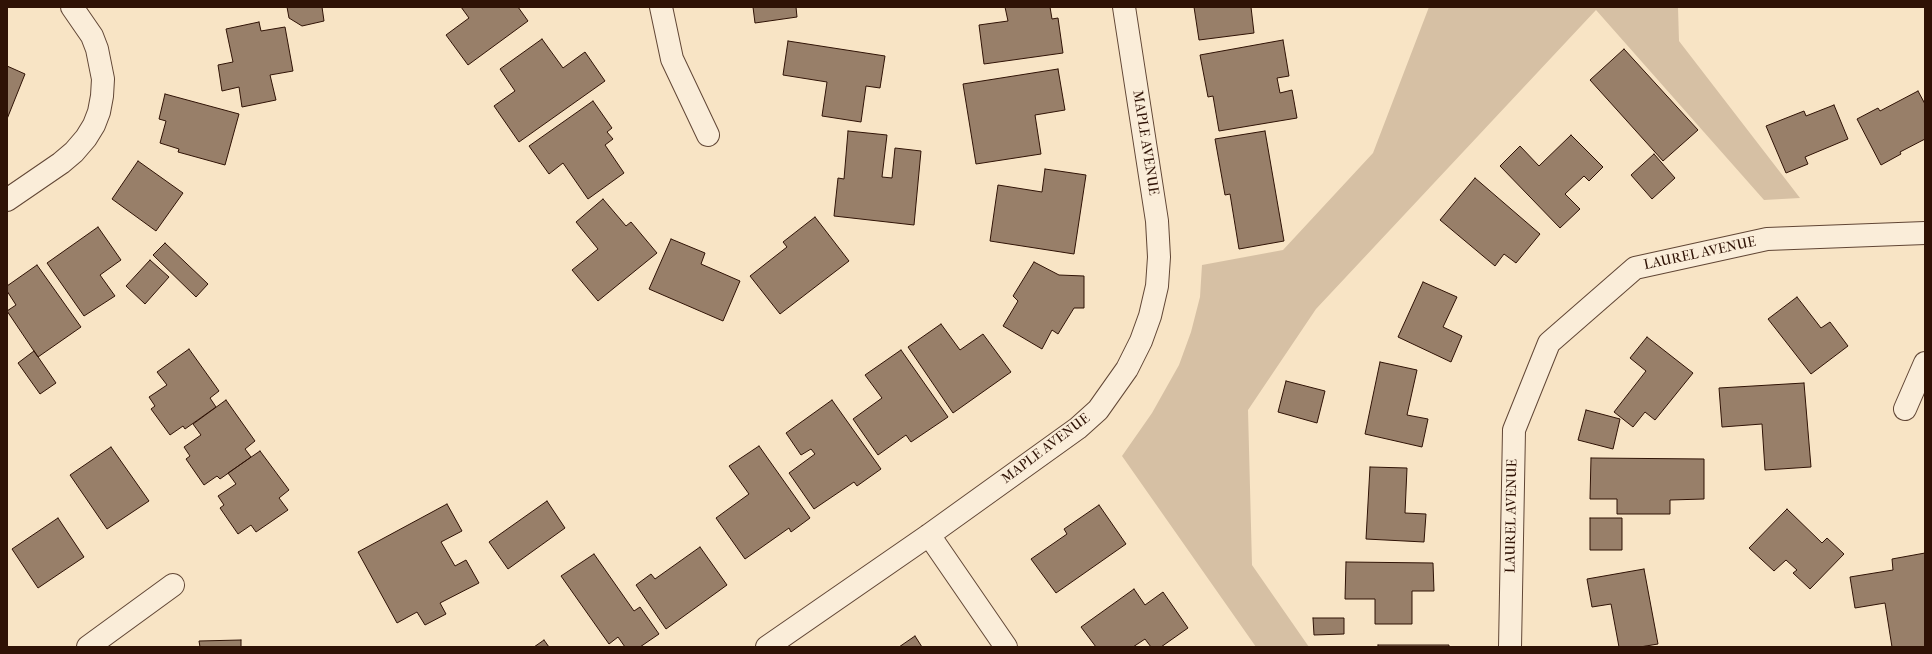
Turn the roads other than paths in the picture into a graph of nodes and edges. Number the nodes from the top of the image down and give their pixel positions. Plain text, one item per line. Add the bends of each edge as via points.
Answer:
1 (72, 7) edge
2 (661, 7) edge
3 (1124, 7) edge
4 (708, 136) dead end
5 (7, 200) edge
6 (1925, 233) edge
7 (1925, 363) edge
8 (1905, 409) dead end
9 (929, 535) junction
10 (173, 585) dead end
11 (88, 647) edge
12 (768, 647) edge
13 (1006, 647) edge
14 (1510, 647) edge

1 - 5 street via 92,36 98,55 103,78 99,112 86,138 74,152
2 - 4 street via 672,59
3 - 9 street, MAPLE AVENUE via 1158,228 1157,286 1145,328 1127,369 1098,410 1078,428
6 - 14 street, LAUREL AVENUE via 1767,239 1635,268 1549,343 1514,430
7 - 8 street
9 - 12 street, MAPLE AVENUE
9 - 13 street
10 - 11 street

